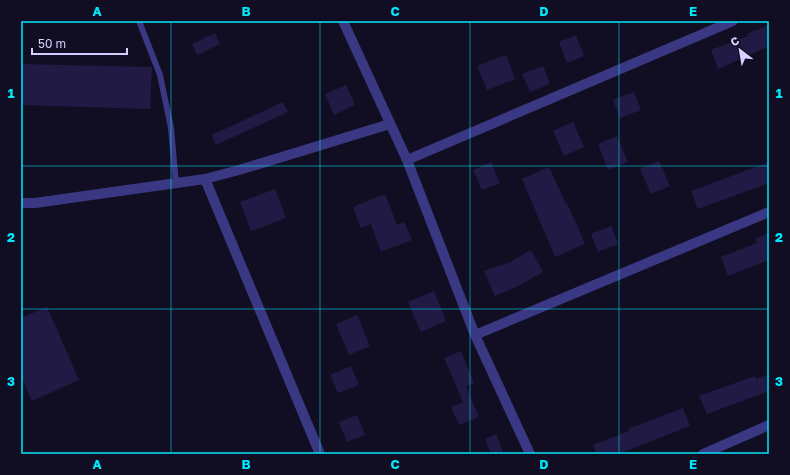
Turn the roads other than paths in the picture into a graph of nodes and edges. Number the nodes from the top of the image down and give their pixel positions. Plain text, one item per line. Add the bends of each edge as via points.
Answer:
1 (139, 21) edge
2 (343, 21) edge
3 (733, 21) edge
4 (390, 124) junction
5 (407, 160) junction
6 (205, 179) junction
7 (176, 184) junction
8 (21, 203) edge
9 (769, 212) edge
10 (475, 335) junction
11 (769, 426) edge
12 (320, 454) edge
13 (530, 454) edge
14 (703, 454) edge

1 - 7 lane via 160,76 171,128
2 - 4 street
3 - 5 street
4 - 5 street
4 - 6 street
5 - 10 street
6 - 7 street
6 - 12 street
7 - 8 street
9 - 10 street
10 - 13 street
11 - 14 street

